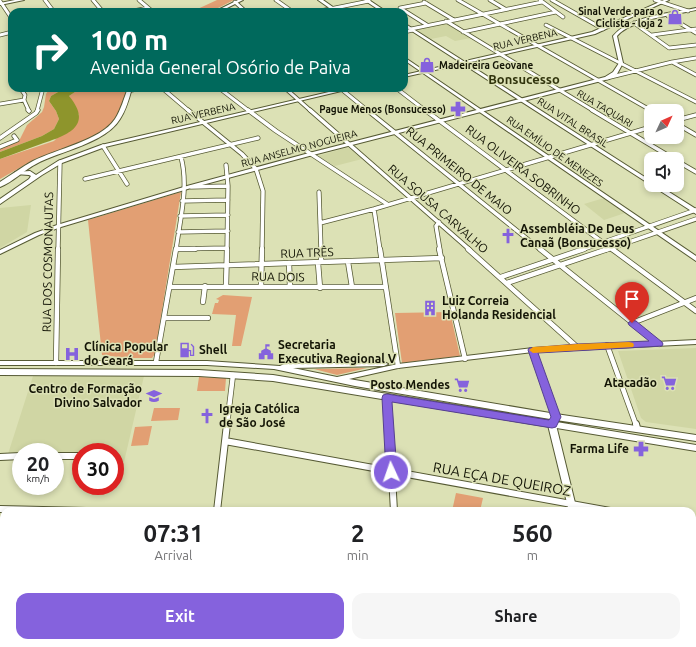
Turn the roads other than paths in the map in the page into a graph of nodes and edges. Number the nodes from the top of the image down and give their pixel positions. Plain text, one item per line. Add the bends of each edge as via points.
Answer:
1 (22, 0) edge
2 (93, 0) edge
3 (139, 0) edge
4 (276, 0) edge
5 (320, 0) edge
6 (458, 0) edge
7 (490, 0) edge
8 (552, 0) edge
9 (655, 0) edge
10 (667, 0) edge
11 (240, 1) edge
12 (368, 1) edge
13 (426, 1) edge
14 (541, 1) edge
15 (662, 2) junction
16 (0, 3) edge
17 (100, 8) edge
18 (148, 8) edge
19 (225, 8) edge
20 (287, 8) edge
21 (333, 8) joint
22 (379, 8) edge
23 (400, 8) edge
24 (505, 9) junction
25 (696, 9) edge
26 (688, 11) junction
27 (556, 12) junction
28 (408, 13) edge
29 (8, 14) edge
30 (482, 14) junction
31 (668, 16) junction
32 (563, 17) dead end
33 (454, 20) junction
34 (446, 21) junction
35 (634, 23) junction
36 (500, 24) junction
37 (427, 25) junction
38 (546, 25) dead end
39 (408, 26) edge
40 (412, 29) junction
41 (603, 29) junction
42 (690, 29) junction
43 (696, 29) edge
44 (408, 30) edge
45 (463, 32) junction
46 (696, 33) edge
47 (652, 35) junction
48 (572, 38) junction
49 (696, 45) edge
50 (538, 46) junction
51 (501, 54) junction
52 (696, 58) edge
53 (408, 61) edge
54 (672, 62) junction
55 (464, 63) junction
56 (621, 64) junction
57 (635, 71) junction
58 (424, 72) junction
59 (408, 75) edge
60 (696, 75) edge
61 (607, 78) junction
62 (599, 80) junction
63 (562, 90) junction
64 (23, 92) edge
65 (41, 92) edge
66 (128, 92) edge
67 (167, 92) edge
68 (224, 92) edge
69 (289, 92) edge
70 (330, 92) edge
71 (346, 92) edge
72 (401, 92) edge
73 (24, 100) junction
74 (298, 100) junction
75 (522, 101) junction
76 (696, 102) edge
77 (0, 104) edge
78 (644, 106) edge
79 (29, 111) dead end
80 (482, 111) junction
81 (250, 112) junction
82 (696, 115) edge
83 (684, 118) edge
84 (441, 121) junction
85 (204, 123) junction
86 (684, 128) edge
87 (644, 129) edge
88 (396, 132) junction
89 (631, 133) junction
90 (696, 135) edge
91 (14, 136) dead end
92 (0, 138) edge
93 (258, 138) dead end
94 (350, 144) junction
95 (231, 145) junction
96 (591, 145) junction
97 (103, 146) junction
98 (0, 147) edge
99 (662, 152) edge
100 (311, 154) junction
101 (181, 156) junction
102 (548, 157) junction
103 (60, 162) junction
104 (226, 165) dead end
105 (684, 165) edge
106 (256, 169) junction
107 (505, 170) junction
108 (118, 171) junction
109 (696, 172) edge
110 (17, 173) junction
111 (227, 176) junction
112 (32, 179) junction
113 (85, 179) dead end
114 (644, 179) edge
115 (458, 183) junction
116 (126, 184) dead end
117 (0, 185) edge
118 (228, 186) junction
119 (186, 188) junction
120 (319, 192) dead end
121 (665, 192) edge
122 (410, 198) junction
123 (228, 200) junction
124 (182, 201) junction
125 (0, 202) edge
126 (387, 204) junction
127 (374, 209) junction
128 (696, 211) edge
129 (228, 215) junction
130 (180, 216) junction
131 (696, 219) edge
132 (439, 222) junction
133 (320, 223) junction
134 (59, 226) junction
135 (649, 227) junction
136 (228, 231) junction
137 (178, 232) junction
138 (656, 232) junction
139 (604, 242) junction
140 (227, 248) junction
141 (611, 248) junction
142 (176, 249) junction
143 (0, 252) edge
144 (442, 258) junction
145 (553, 259) junction
146 (696, 259) edge
147 (382, 260) junction
148 (348, 262) junction
149 (289, 263) junction
150 (320, 263) junction
151 (262, 264) junction
152 (560, 265) junction
153 (226, 266) junction
154 (173, 267) junction
155 (501, 277) junction
156 (507, 283) junction
157 (205, 286) junction
158 (226, 286) junction
159 (170, 287) junction
160 (261, 287) junction
161 (290, 287) junction
162 (352, 287) junction
163 (386, 287) junction
164 (320, 288) junction
165 (696, 298) edge
166 (202, 302) dead end
167 (685, 302) junction
168 (696, 311) edge
169 (166, 318) junction
170 (208, 318) dead end
171 (632, 323) junction
172 (696, 342) edge
173 (659, 344) junction
174 (607, 346) junction
175 (577, 347) junction
176 (533, 350) junction
177 (465, 359) junction
178 (156, 362) junction
179 (0, 363) edge
180 (56, 363) junction
181 (398, 366) junction
182 (274, 367) junction
183 (0, 372) edge
184 (233, 375) junction
185 (337, 380) junction
186 (306, 384) junction
187 (387, 398) junction
188 (554, 421) junction
189 (637, 428) junction
190 (696, 438) edge
191 (226, 441) junction
192 (696, 448) edge
193 (0, 456) edge
194 (12, 456) edge
195 (391, 472) junction
196 (218, 507) edge
197 (394, 507) edge
198 (572, 507) edge

1 - 16 main road
2 - 17 street
3 - 18 street
4 - 20 street
5 - 21 main road
6 - 30 street
7 - 24 street
8 - 41 street
9 - 15 street
10 - 15 main road, RUA VERBENA
11 - 19 main road
12 - 21 street
12 - 22 main road
13 - 23 street
13 - 33 street
14 - 24 street
14 - 27 street
15 - 26 street
15 - 41 main road, RUA VERBENA
16 - 29 street
24 - 30 street
25 - 26 main road
26 - 31 main road
27 - 32 street
27 - 36 street
28 - 37 street
30 - 33 street
30 - 36 street
31 - 35 main road
31 - 42 street
33 - 34 street
34 - 37 street
34 - 45 street, RUA TAQUARI
35 - 47 street
35 - 56 main road via 619,30 615,36
36 - 45 street
36 - 50 street
37 - 40 street
38 - 48 street
39 - 40 main road, RUA VITAL BRASIL
40 - 44 street
40 - 55 main road, RUA VITAL BRASIL
41 - 48 main road, RUA VERBENA
42 - 43 street
42 - 46 street
42 - 47 street
45 - 51 street, RUA TAQUARI
47 - 49 street via 668,47
48 - 50 main road, RUA VERBENA
48 - 56 street
50 - 51 main road, RUA VERBENA
50 - 62 street
51 - 55 main road, RUA VERBENA
51 - 63 street, RUA TAQUARI
52 - 54 street, RUA ANSELMO NOGUEIRA
53 - 58 main road, RUA EMÍLIO DE MENEZES
54 - 57 street, RUA ANSELMO NOGUEIRA
54 - 60 street
55 - 58 main road, RUA VERBENA
55 - 75 main road, RUA VITAL BRASIL
56 - 57 street
56 - 61 main road via 615,73
57 - 61 street, RUA ANSELMO NOGUEIRA
57 - 76 street
58 - 59 main road, RUA VERBENA
58 - 80 main road, RUA EMÍLIO DE MENEZES
61 - 62 main road, RUA ANSELMO NOGUEIRA
62 - 63 main road, RUA ANSELMO NOGUEIRA
62 - 78 street
63 - 75 main road, RUA ANSELMO NOGUEIRA
63 - 89 street, RUA TAQUARI
64 - 73 street
65 - 92 street via 40,108 36,113
66 - 110 main road via 117,120 108,129 94,138 36,162
67 - 85 street
68 - 81 street
69 - 74 street, RUA SOUSA CARVALHO
70 - 74 main road, RUA VERBENA
71 - 88 street, RUA PRIMEIRO DE MAIO
72 - 84 street, RUA OLIVEIRA SOBRINHO
73 - 77 street
73 - 79 street
74 - 81 main road, RUA VERBENA
74 - 94 street, RUA SOUSA CARVALHO
75 - 80 main road, RUA ANSELMO NOGUEIRA
75 - 96 main road, RUA VITAL BRASIL
80 - 84 main road, RUA ANSELMO NOGUEIRA
80 - 102 main road, RUA EMÍLIO DE MENEZES
81 - 85 main road, RUA VERBENA
81 - 100 street
82 - 83 street
84 - 88 main road, RUA ANSELMO NOGUEIRA
84 - 107 street, RUA OLIVEIRA SOBRINHO
85 - 95 street
85 - 97 main road, RUA VERBENA
86 - 90 street
87 - 89 street
88 - 94 main road, RUA ANSELMO NOGUEIRA
88 - 115 street, RUA PRIMEIRO DE MAIO
89 - 96 street
89 - 99 street, RUA TAQUARI
91 - 98 street via 17,140
93 - 95 street
94 - 100 main road, RUA ANSELMO NOGUEIRA
94 - 122 street, RUA SOUSA CARVALHO
95 - 101 street
95 - 106 street
96 - 102 street
96 - 114 main road, RUA VITAL BRASIL
97 - 103 main road, RUA VERBENA
97 - 108 street
100 - 106 main road, RUA ANSELMO NOGUEIRA
100 - 126 street
101 - 108 street
101 - 119 street
102 - 107 street
102 - 135 main road, RUA EMÍLIO DE MENEZES
103 - 112 main road, RUA VERBENA
103 - 134 street, RUA DOS COSMONAUTAS
104 - 111 street
105 - 109 street
106 - 111 main road, RUA ANSELMO NOGUEIRA
106 - 151 street via 263,191
107 - 115 street
107 - 139 street, RUA OLIVEIRA SOBRINHO
108 - 113 street
108 - 116 street
110 - 112 main road via 30,173 34,176
110 - 117 main road
111 - 118 street
111 - 119 main road, RUA ANSELMO NOGUEIRA
112 - 125 main road, RUA VERBENA
115 - 122 street
115 - 145 street, RUA PRIMEIRO DE MAIO
118 - 119 street
118 - 123 street
119 - 124 street
119 - 134 main road, RUA ANSELMO NOGUEIRA
120 - 133 street
121 - 128 main road
122 - 126 street
122 - 132 street, RUA SOUSA CARVALHO
123 - 124 street
123 - 129 street
124 - 130 street
126 - 127 street
127 - 133 street
127 - 147 street
128 - 135 street
129 - 130 street
129 - 136 street
130 - 137 street
131 - 138 street
132 - 144 street via 436,226
132 - 155 street, RUA SOUSA CARVALHO
133 - 150 street
134 - 143 main road, RUA ANSELMO NOGUEIRA
134 - 180 street, RUA DOS COSMONAUTAS
135 - 138 main road, RUA EMÍLIO DE MENEZES
135 - 139 street
136 - 137 street
136 - 140 street
137 - 142 street
138 - 141 street
138 - 146 main road, RUA EMÍLIO DE MENEZES
139 - 141 street, RUA OLIVEIRA SOBRINHO
139 - 145 street
140 - 142 street
140 - 153 street
141 - 152 street
141 - 167 street, RUA OLIVEIRA SOBRINHO
142 - 154 street
144 - 147 street, RUA TRÊS
144 - 177 street
145 - 152 street, RUA PRIMEIRO DE MAIO
145 - 155 street
147 - 148 street, RUA TRÊS
147 - 163 street
148 - 150 street, RUA TRÊS
148 - 162 street
149 - 150 street, RUA TRÊS
149 - 151 street, RUA TRÊS
149 - 161 street
150 - 164 street
151 - 153 street, RUA TRÊS
151 - 160 street
152 - 156 street
152 - 171 street, RUA PRIMEIRO DE MAIO
153 - 154 street, RUA TRÊS
153 - 158 street
154 - 159 street
155 - 156 street, RUA SOUSA CARVALHO
156 - 175 street, RUA SOUSA CARVALHO
157 - 158 street, RUA DOIS
157 - 159 street, RUA DOIS
157 - 166 street
158 - 160 street, RUA DOIS
159 - 169 street
160 - 161 street, RUA DOIS
161 - 164 street, RUA DOIS
162 - 163 street, RUA DOIS
162 - 164 street, RUA DOIS
163 - 181 street
165 - 167 street
167 - 168 street, RUA OLIVEIRA SOBRINHO
167 - 171 street
169 - 170 street
169 - 178 street
171 - 173 street, RUA PRIMEIRO DE MAIO
172 - 173 main road
173 - 174 main road
174 - 175 main road
174 - 189 street
175 - 176 main road
176 - 177 main road
176 - 188 street
177 - 181 main road
178 - 180 main road
178 - 182 main road
179 - 180 main road
181 - 182 main road via 386,364
181 - 185 main road
182 - 185 main road
183 - 184 main road
184 - 186 main road
184 - 191 street
185 - 186 main road
185 - 188 main road
186 - 187 main road
187 - 188 main road
187 - 195 street
188 - 189 main road
188 - 192 main road
188 - 198 main road
189 - 190 main road
191 - 195 street, RUA EÇA DE QUEIROZ
191 - 196 street
193 - 194 street
195 - 197 street
195 - 198 street, RUA EÇA DE QUEIROZ

